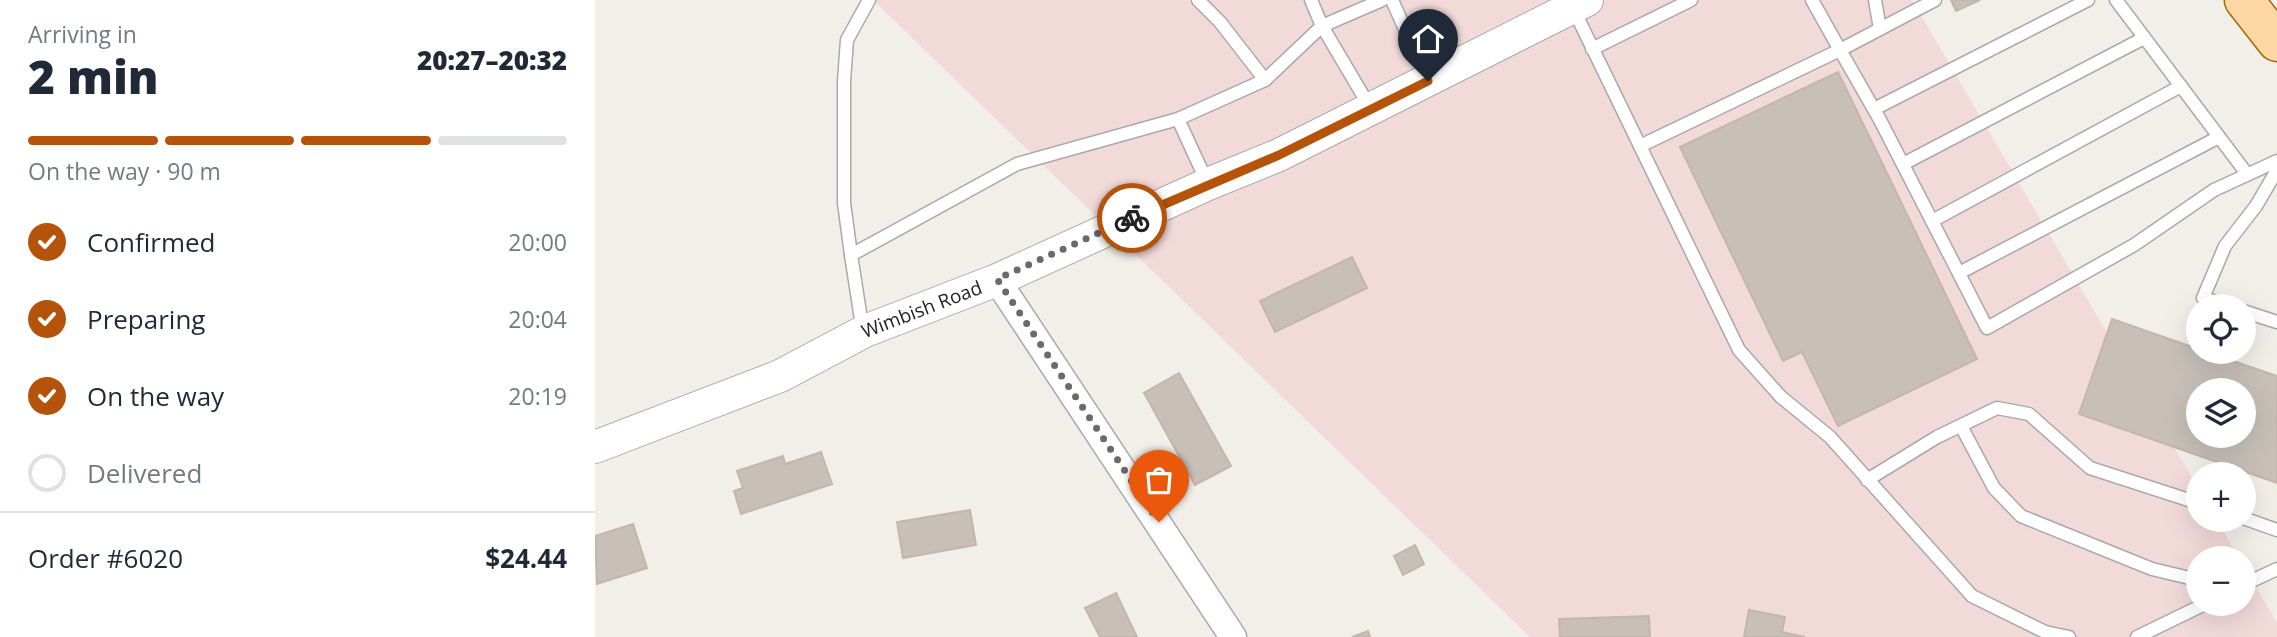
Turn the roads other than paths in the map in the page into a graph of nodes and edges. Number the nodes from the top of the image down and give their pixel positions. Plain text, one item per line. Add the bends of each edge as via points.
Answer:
1 (869, 0) edge
2 (1198, 0) edge
3 (1311, 0) edge
4 (1381, 0) edge
5 (1392, 0) edge
6 (1691, 0) edge
7 (1812, 0) edge
8 (1875, 0) edge
9 (1935, 0) edge
10 (2088, 0) edge
11 (2116, 0) edge
12 (2244, 0) edge
13 (1576, 3) edge
14 (1322, 26) junction
15 (1880, 29) junction
16 (2144, 38) junction
17 (2277, 42) edge
18 (1592, 49) junction
19 (1840, 50) junction
20 (1265, 80) junction
21 (1428, 81) junction
22 (2181, 86) junction
23 (1371, 109) junction
24 (1874, 109) junction
25 (1178, 119) junction
26 (2219, 137) junction
27 (1640, 146) junction
28 (2277, 161) edge
29 (1903, 164) junction
30 (2277, 170) edge
31 (2248, 174) junction
32 (1208, 184) junction
33 (1932, 221) junction
34 (851, 255) junction
35 (1959, 273) junction
36 (997, 279) junction
37 (2205, 294) edge
38 (2256, 315) edge
39 (2277, 322) edge
40 (863, 332) junction
41 (1961, 426) junction
42 (595, 447) edge
43 (1867, 480) junction
44 (2186, 499) edge
45 (2256, 523) edge
46 (2277, 530) edge
47 (2277, 569) edge
48 (2186, 577) edge
49 (2256, 579) edge
50 (2186, 613) edge
51 (1233, 637) edge
52 (2069, 637) edge
53 (2137, 637) edge

1 - 34 lane via 847,40 844,81 844,203
2 - 20 lane
3 - 14 lane
4 - 14 lane
5 - 21 lane
6 - 18 lane
7 - 19 lane
8 - 15 lane
9 - 15 lane
10 - 24 lane
11 - 16 lane
12 - 17 main road
13 - 18 lane
13 - 21 street, Wimbish Road
14 - 20 lane
14 - 23 lane
15 - 19 lane
16 - 22 lane
16 - 29 lane
18 - 27 lane
19 - 24 lane
19 - 27 lane
20 - 25 lane
21 - 23 street, Wimbish Road
22 - 26 lane
22 - 33 lane
23 - 32 street, Wimbish Road
24 - 29 lane
25 - 32 lane
25 - 34 lane via 1017,164
26 - 31 lane
26 - 35 lane
27 - 43 lane via 1739,350 1781,397 1830,437
28 - 31 lane
29 - 33 lane
30 - 37 lane via 2225,246
31 - 35 lane via 1987,328
32 - 36 street, Wimbish Road
33 - 35 lane
34 - 40 lane
36 - 40 street, Wimbish Road
36 - 51 street
38 - 39 lane
40 - 42 street, Wimbish Road via 780,376
41 - 43 lane
41 - 44 lane via 1997,408 2029,414 2090,468
41 - 48 lane via 1994,488 2021,516 2152,569
43 - 52 lane via 1972,596 2045,632
45 - 46 lane
47 - 49 lane
50 - 53 lane

